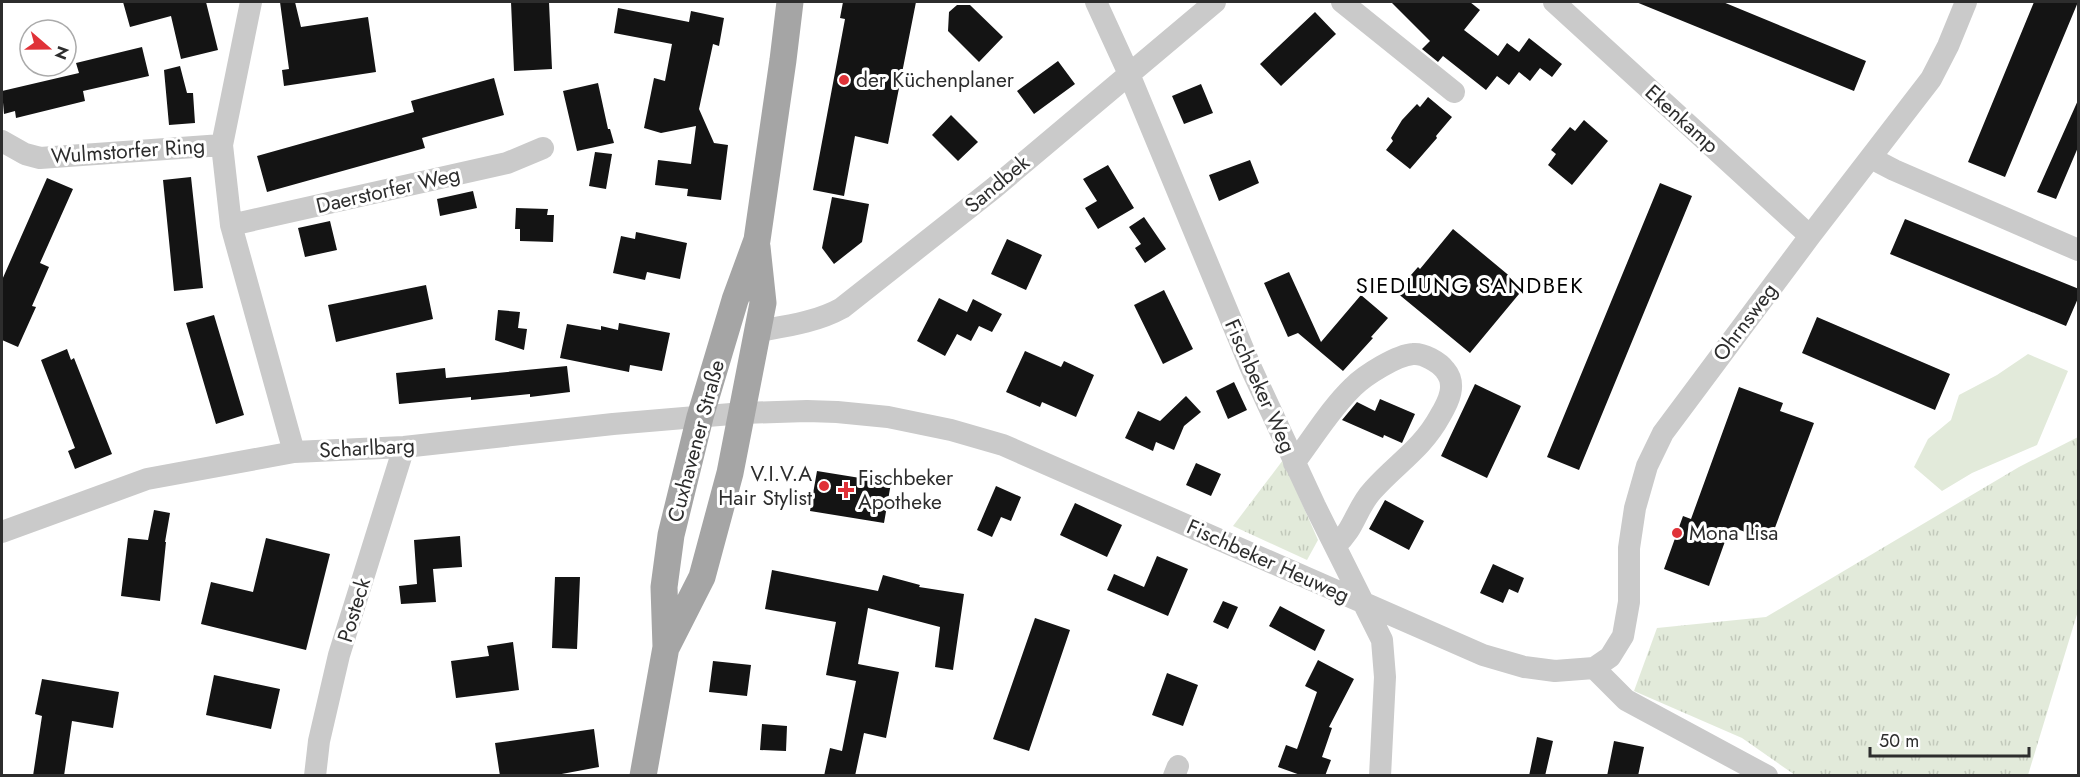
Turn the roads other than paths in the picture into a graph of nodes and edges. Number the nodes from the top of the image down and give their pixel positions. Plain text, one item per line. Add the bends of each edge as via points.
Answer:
1 (251, 2) edge
2 (790, 2) edge
3 (1096, 2) edge
4 (1215, 2) edge
5 (1342, 2) edge
6 (1554, 2) edge
7 (1966, 2) edge
8 (1129, 74) junction
9 (1454, 92) dead end
10 (2, 141) edge
11 (222, 145) junction
12 (543, 148) dead end
13 (1871, 158) junction
14 (231, 225) junction
15 (1810, 236) junction
16 (757, 240) junction
17 (2079, 250) edge
18 (759, 332) junction
19 (743, 413) junction
20 (700, 417) junction
21 (404, 447) junction
22 (294, 452) junction
23 (1294, 463) junction
24 (2, 532) edge
25 (1335, 546) junction
26 (1365, 604) junction
27 (666, 647) junction
28 (1594, 668) junction
29 (315, 776) edge
30 (643, 776) edge
31 (1380, 776) edge
32 (1767, 776) edge

1 - 11 street
2 - 16 main road, Cuxhavener Straße
3 - 8 street, Fischbeker Weg
4 - 8 street, Sandbek
5 - 9 street
6 - 15 street, Ekenkamp
7 - 13 street, Ohrnsweg via 1931,79
8 - 18 street, Sandbek via 994,188 842,308 812,320
8 - 23 street, Fischbeker Weg
10 - 11 street, Wulmstorfer Ring via 40,158
11 - 14 street
12 - 14 street, Daerstorfer Weg via 507,164
13 - 15 street, Ohrnsweg
13 - 17 street
14 - 22 street
15 - 28 street, Ohrnsweg via 1663,433 1647,466 1635,508 1623,636 1610,657
16 - 18 main road, Cuxhavener Straße via 763,303
16 - 20 main road, Cuxhavener Straße
18 - 19 main road, Cuxhavener Straße
19 - 20 street, Scharlbarg
19 - 26 street, Fischbeker Heuweg via 860,413 1003,444
19 - 27 main road, Cuxhavener Straße via 717,530 702,577
20 - 21 street, Scharlbarg
20 - 27 main road, Cuxhavener Straße via 665,568
21 - 22 street, Scharlbarg
21 - 29 street, Posteck via 339,655
22 - 24 street, Scharlbarg via 147,479
23 - 25 street, Fischbeker Weg
23 - 25 street via 1354,386 1380,368 1406,355 1418,354 1443,367 1450,377 1447,402 1428,434 1370,493 1345,537
25 - 26 street, Fischbeker Weg
26 - 28 street, Fischbeker Heuweg via 1483,655 1524,667 1555,671
26 - 31 street, Fischbeker Weg via 1382,640 1385,677
27 - 30 main road, Cuxhavener Straße
28 - 32 street via 1626,700

